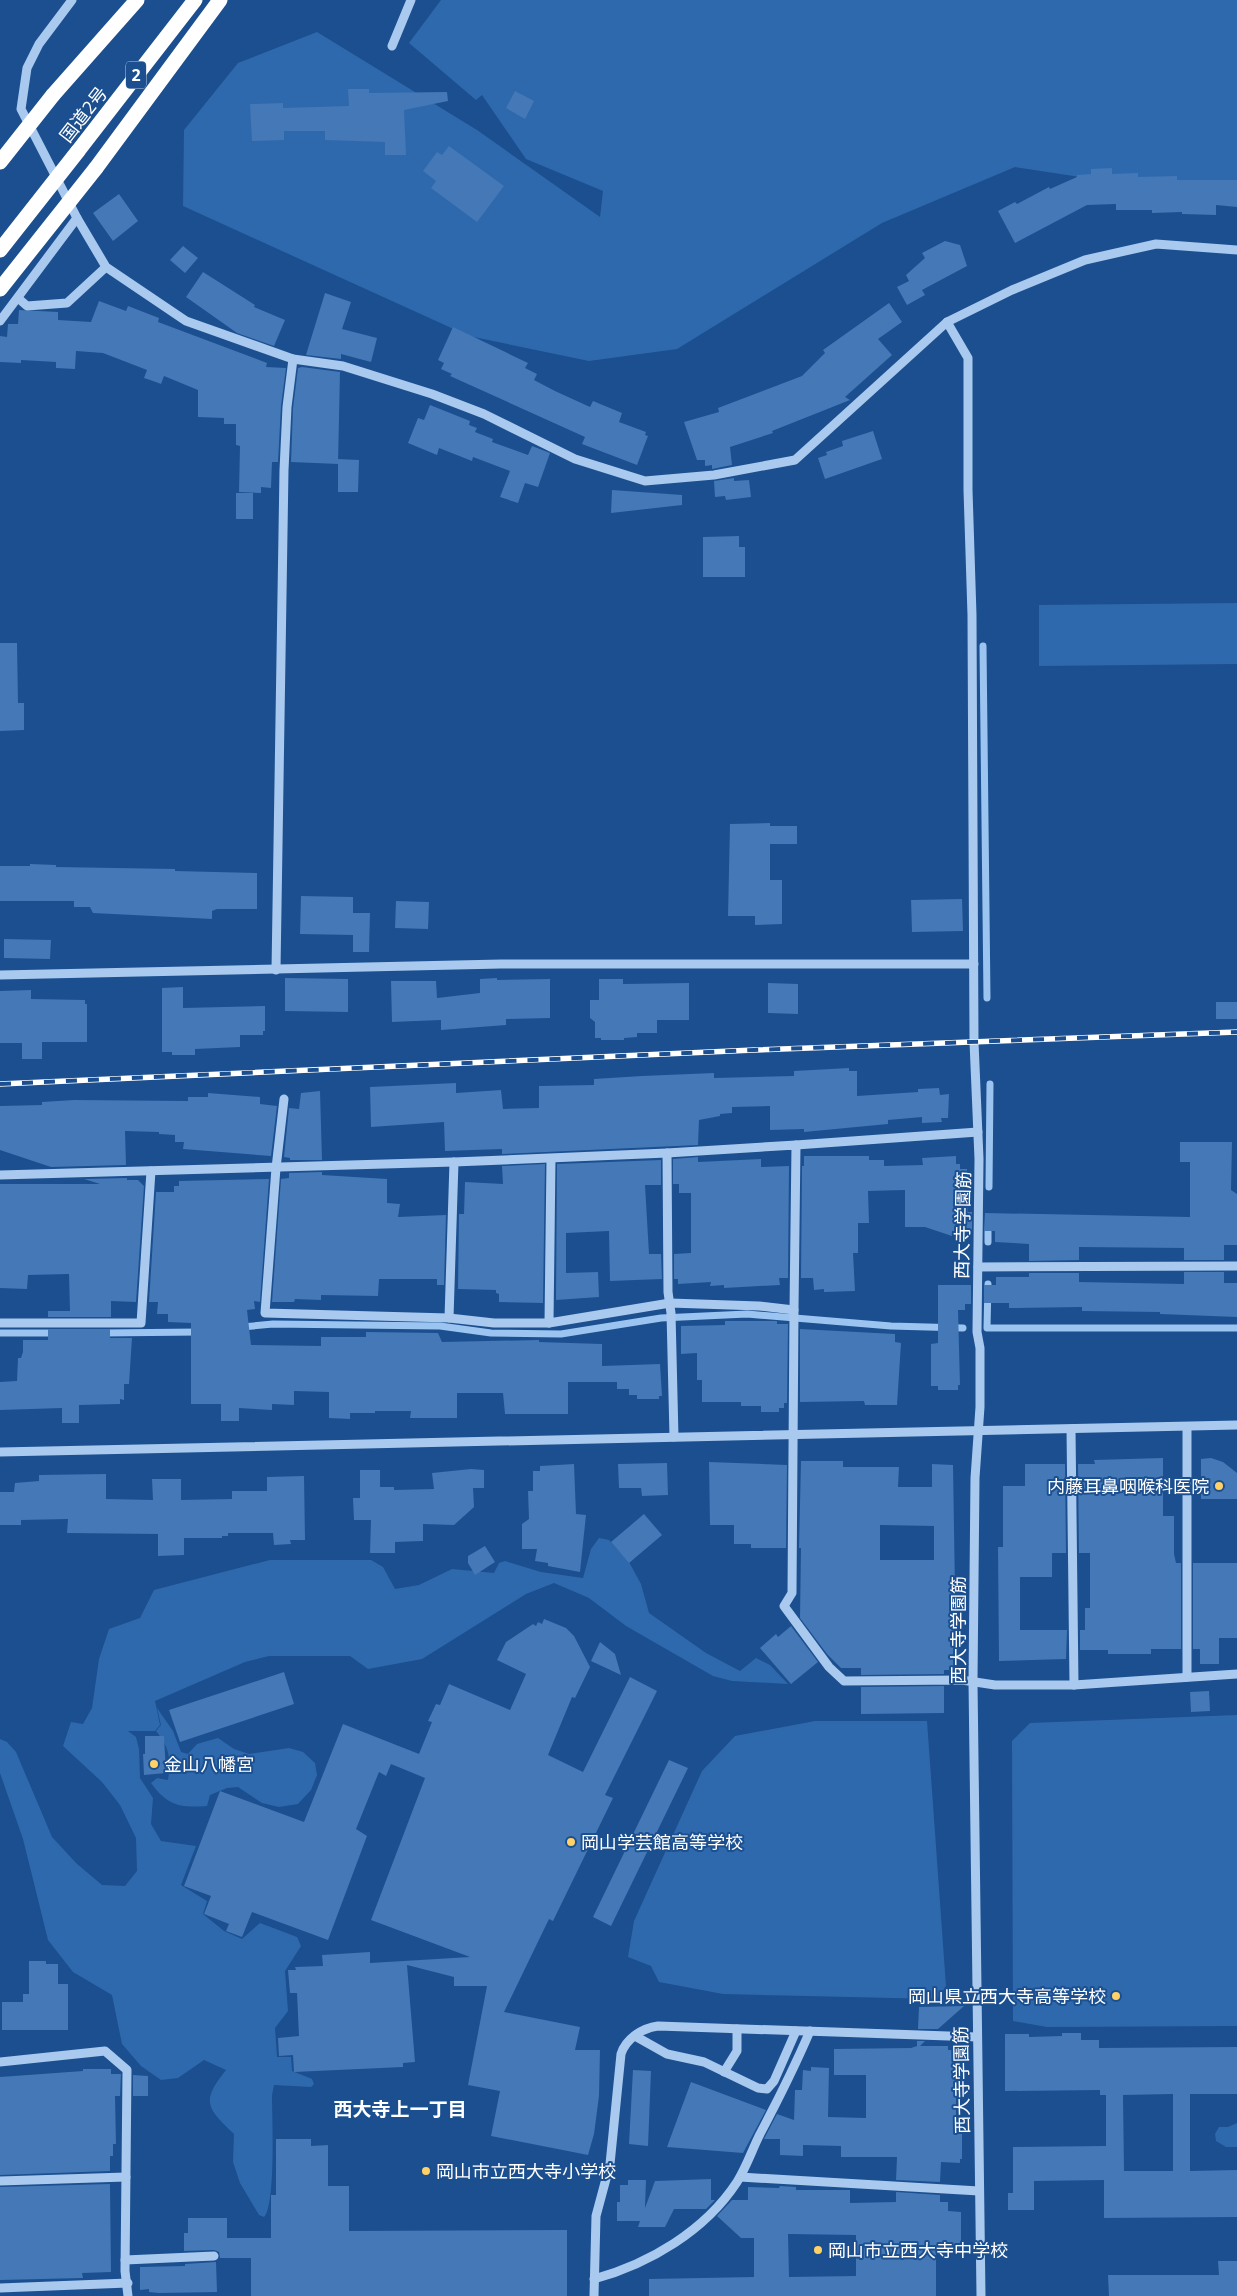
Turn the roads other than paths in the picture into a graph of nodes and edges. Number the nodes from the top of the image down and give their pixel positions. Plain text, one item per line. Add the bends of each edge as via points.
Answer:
1 (72, 0) edge
2 (137, 0) edge
3 (195, 0) edge
4 (220, 0) edge
5 (411, 0) edge
6 (392, 46) dead end
7 (0, 162) edge
8 (77, 218) junction
9 (0, 250) edge
10 (1237, 250) edge
11 (106, 266) junction
12 (0, 289) edge
13 (18, 298) junction
14 (0, 321) edge
15 (947, 322) junction
16 (293, 359) junction
17 (974, 964) junction
18 (276, 970) junction
19 (0, 974) edge
20 (284, 1099) dead end
21 (978, 1132) junction
22 (796, 1145) junction
23 (667, 1153) junction
24 (551, 1159) junction
25 (454, 1162) junction
26 (276, 1168) junction
27 (150, 1171) junction
28 (0, 1175) edge
29 (1237, 1266) edge
30 (978, 1267) junction
31 (670, 1303) junction
32 (794, 1312) junction
33 (449, 1318) junction
34 (0, 1322) edge
35 (550, 1323) junction
36 (1237, 1425) edge
37 (1187, 1427) junction
38 (1071, 1429) junction
39 (978, 1432) junction
40 (793, 1434) junction
41 (674, 1438) junction
42 (0, 1452) edge
43 (1237, 1674) edge
44 (1188, 1677) junction
45 (974, 1682) junction
46 (1074, 1685) junction
47 (737, 2029) junction
48 (796, 2031) junction
49 (810, 2031) junction
50 (635, 2036) junction
51 (977, 2037) junction
52 (0, 2062) edge
53 (724, 2072) junction
54 (126, 2177) junction
55 (740, 2177) junction
56 (0, 2182) edge
57 (979, 2191) junction
58 (214, 2256) dead end
59 (126, 2260) junction
60 (594, 2279) junction
61 (128, 2283) junction
62 (0, 2288) edge
63 (128, 2296) edge
64 (594, 2296) edge
65 (981, 2296) edge

1 - 8 street via 39,44 27,68 21,109
2 - 7 highway, bridge via 53,95
3 - 9 highway, 国道2号 / 2, bridge
4 - 12 highway, bridge via 96,168
5 - 6 street
8 - 11 street
8 - 13 street
10 - 15 street via 1156,244 1085,260 1012,290
11 - 13 street via 67,303 27,306
11 - 16 street via 186,321
13 - 14 street
15 - 16 street via 794,460 714,475 645,480 575,459 484,414 432,394 343,366
15 - 17 street, 西大寺学園筋 via 968,358
16 - 18 street via 284,470
17 - 18 street via 501,964
17 - 21 street, 西大寺学園筋
18 - 19 street
20 - 26 street
21 - 22 street
21 - 30 street, 西大寺学園筋
22 - 23 street
22 - 32 street
23 - 24 street
23 - 31 street
24 - 25 street
24 - 35 street
25 - 26 street
25 - 33 street
26 - 27 street
26 - 33 street via 265,1313
27 - 28 street
27 - 34 street via 142,1323
29 - 30 street
30 - 39 street, 西大寺学園筋
31 - 32 street via 750,1306
31 - 35 street
31 - 41 street
32 - 40 street
33 - 35 street via 494,1323
36 - 37 street
37 - 38 street
37 - 44 street
38 - 39 street
38 - 46 street
39 - 40 street
39 - 45 street, 西大寺学園筋
40 - 41 street
40 - 45 street via 792,1593 784,1606 829,1667 844,1681
41 - 42 street
43 - 44 street
44 - 46 street
45 - 46 street
45 - 51 street, 西大寺学園筋
47 - 48 street
47 - 50 street via 658,2026 648,2027
47 - 53 street via 737,2051
48 - 49 street
48 - 53 street via 774,2081 767,2089
49 - 51 street
49 - 55 street
50 - 53 street via 667,2054 693,2059
50 - 60 street via 624,2045 621,2054 610,2164 596,2216
51 - 57 street, 西大寺学園筋
52 - 54 street via 105,2051 127,2070
54 - 56 street
54 - 59 street
55 - 57 street
55 - 60 street via 691,2232 641,2261
57 - 65 street, 西大寺学園筋
58 - 59 street
59 - 61 street
60 - 64 street
61 - 62 street
61 - 63 street

